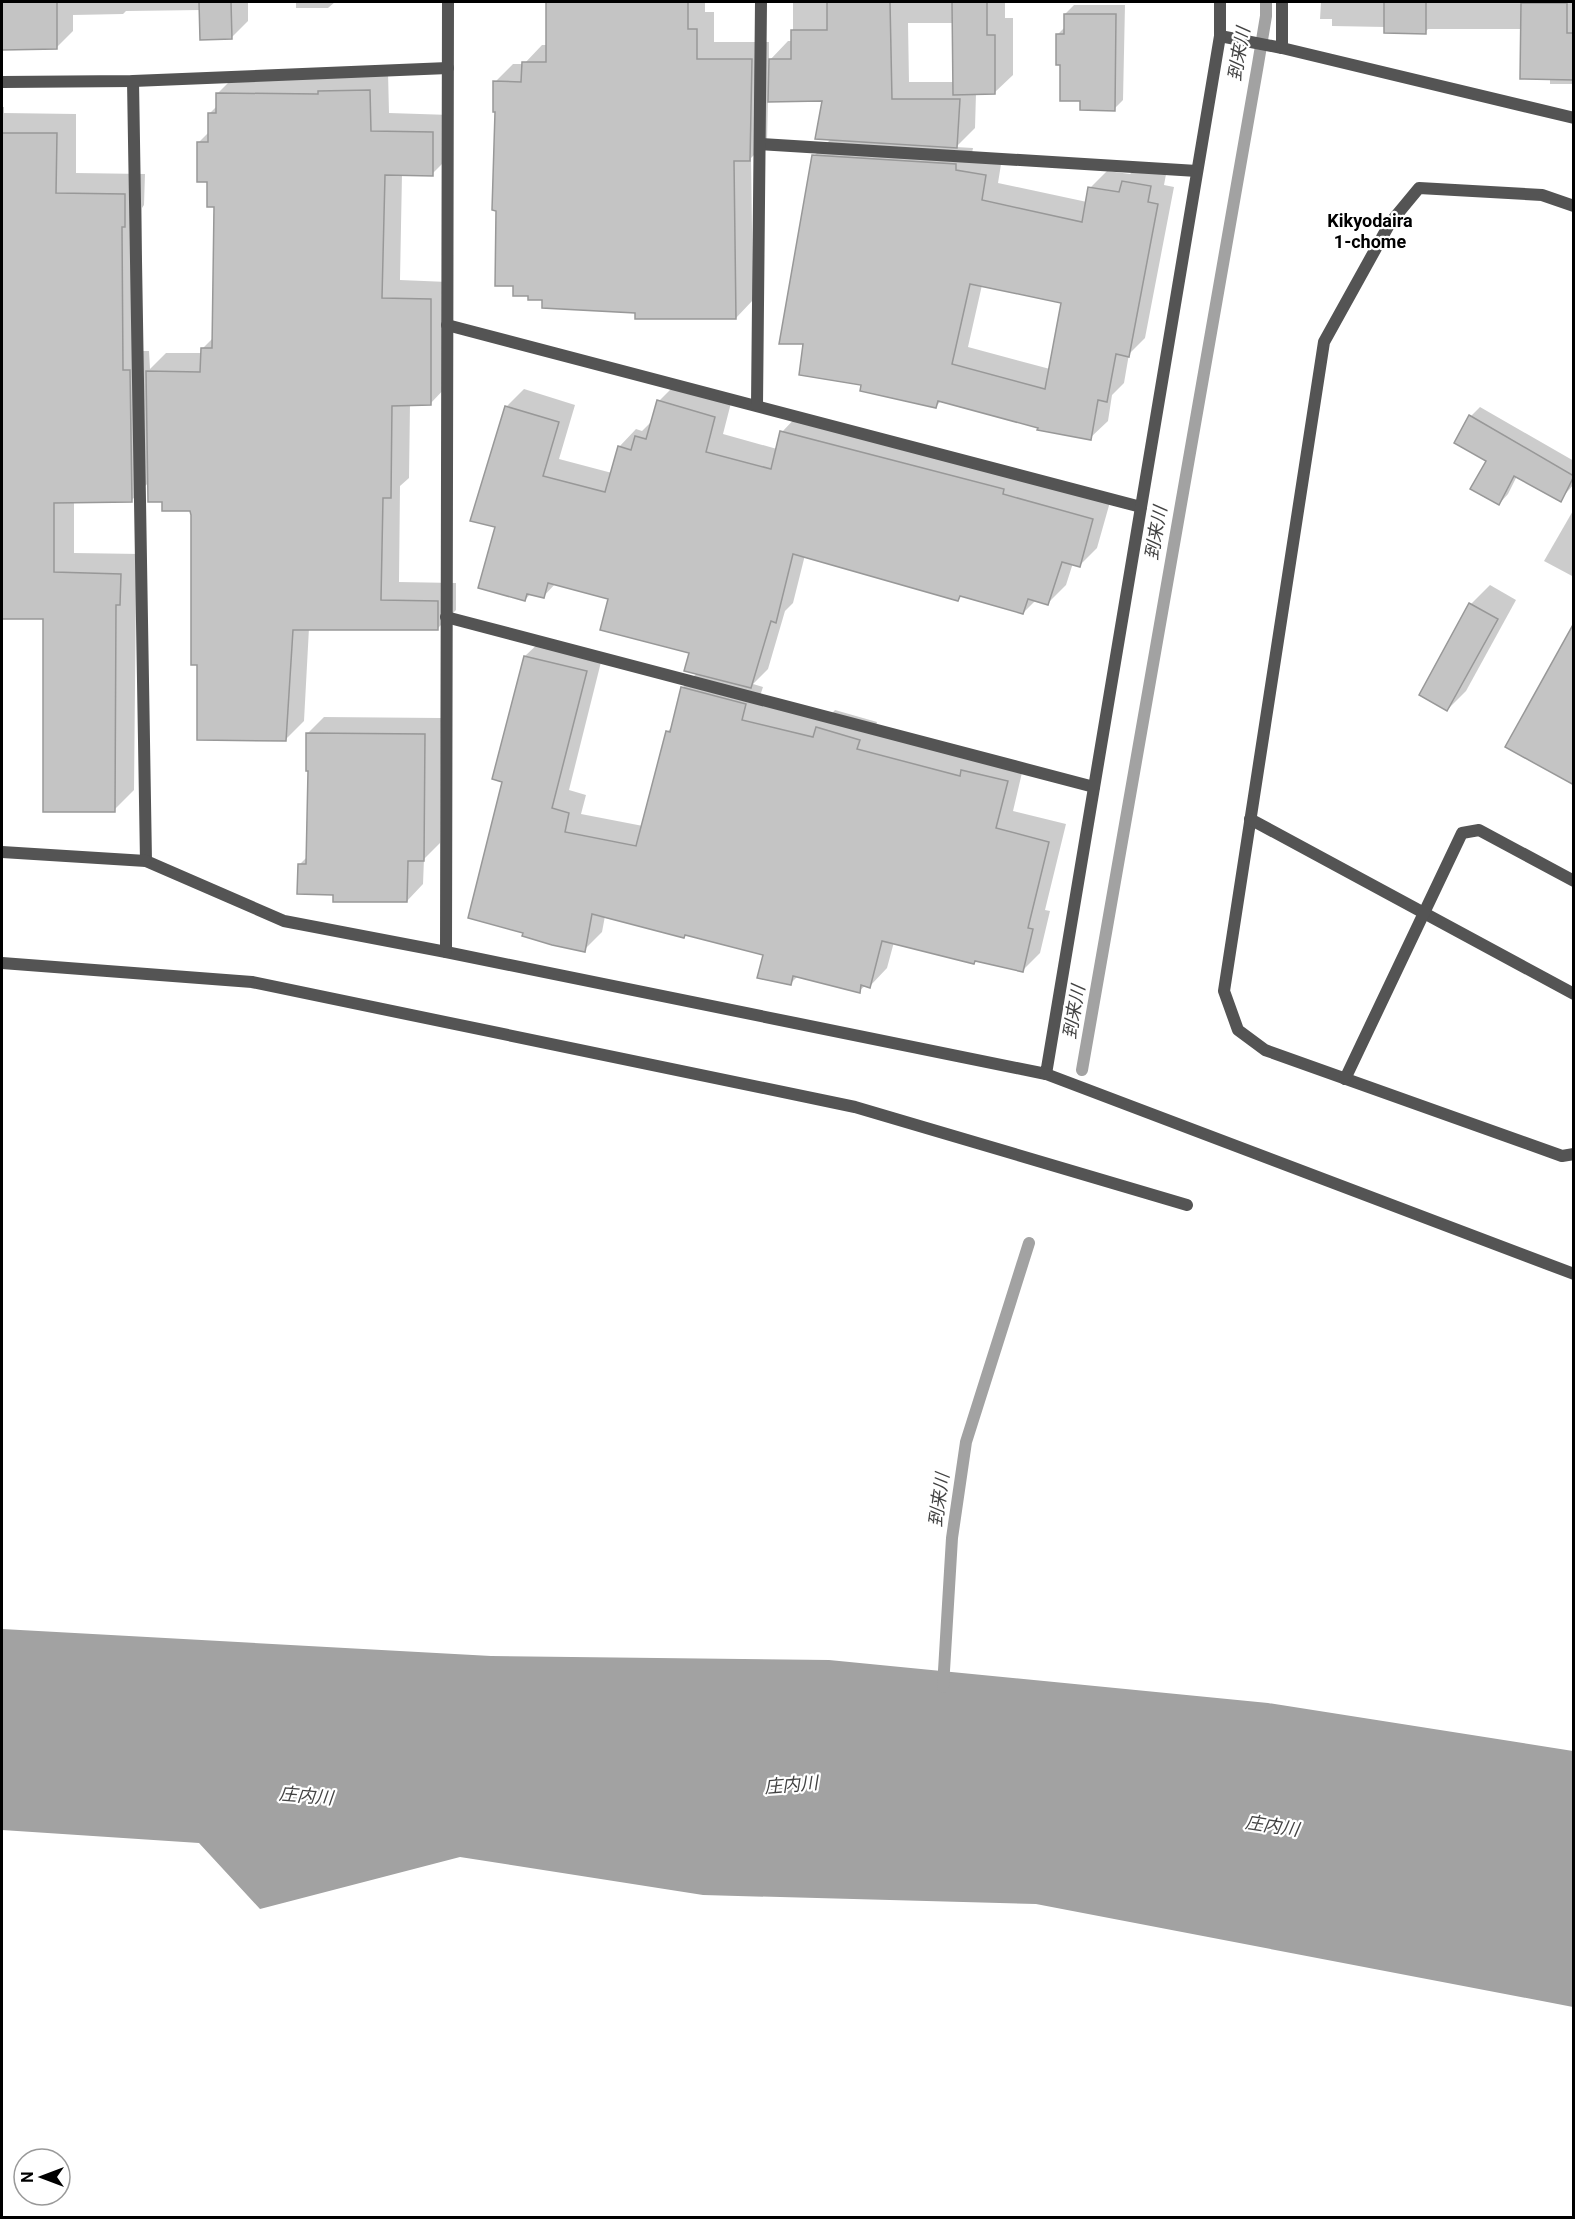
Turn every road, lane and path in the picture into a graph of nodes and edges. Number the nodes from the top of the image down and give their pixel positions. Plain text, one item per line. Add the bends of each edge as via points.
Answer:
1 (448, 2) edge
2 (761, 2) edge
3 (1220, 2) edge
4 (1282, 2) edge
5 (1220, 36) junction
6 (1279, 48) junction
7 (448, 68) junction
8 (133, 81) junction
9 (2, 82) edge
10 (1574, 118) edge
11 (760, 144) junction
12 (1197, 171) junction
13 (1574, 206) edge
14 (447, 325) junction
15 (757, 405) junction
16 (1141, 507) junction
17 (446, 617) junction
18 (1094, 787) junction
19 (1250, 819) junction
20 (2, 852) edge
21 (146, 861) junction
22 (1574, 881) edge
23 (1424, 912) junction
24 (446, 952) junction
25 (2, 963) edge
26 (1574, 994) edge
27 (1046, 1074) junction
28 (1345, 1079) junction
29 (1574, 1154) edge
30 (1187, 1205) dead end
31 (1574, 1274) edge

1 - 7 street
2 - 11 street
3 - 5 street
4 - 6 street
5 - 6 street
5 - 12 street
6 - 10 street
7 - 8 street
7 - 14 street
8 - 9 street
8 - 21 street
11 - 12 street
11 - 15 street
12 - 16 street
13 - 19 street via 1542,195 1419,188 1390,224 1324,342
14 - 15 street
14 - 17 street
15 - 16 street
16 - 18 street
17 - 18 street
17 - 24 street
18 - 27 street
19 - 23 street
19 - 28 street via 1224,991 1238,1030 1265,1050
20 - 21 street
21 - 24 street via 284,921
22 - 23 street via 1479,830 1462,833
23 - 26 street
23 - 28 street
24 - 27 street
25 - 30 street via 252,982 855,1107
27 - 31 street
28 - 29 street via 1562,1156

